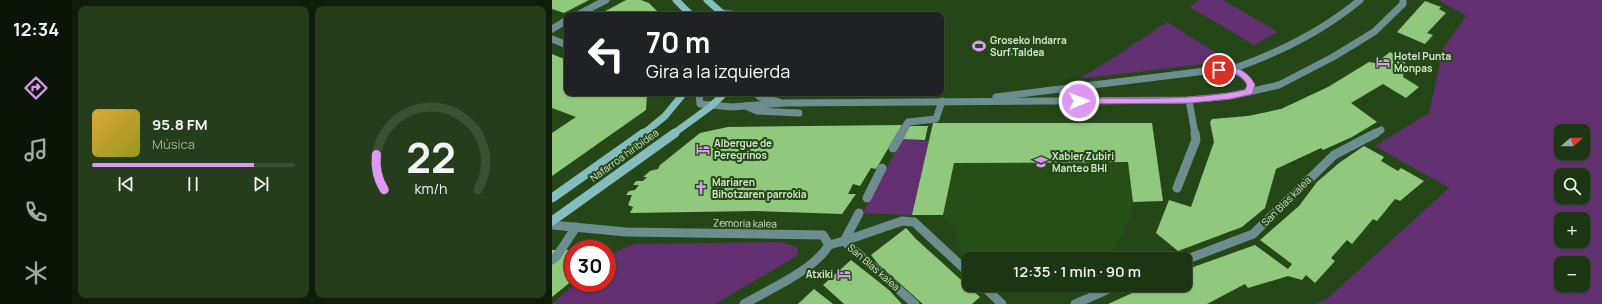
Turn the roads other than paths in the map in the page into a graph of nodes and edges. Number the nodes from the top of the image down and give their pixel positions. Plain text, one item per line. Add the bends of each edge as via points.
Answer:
1 (606, 0) edge
2 (676, 0) edge
3 (707, 0) edge
4 (1360, 0) edge
5 (1403, 0) edge
6 (583, 12) edge
7 (688, 12) edge
8 (721, 12) edge
9 (564, 22) edge
10 (552, 29) edge
11 (552, 39) edge
12 (564, 45) edge
13 (1230, 68) junction
14 (1028, 92) junction
15 (1249, 92) junction
16 (677, 96) edge
17 (682, 96) edge
18 (699, 96) edge
19 (722, 96) edge
20 (759, 96) edge
21 (1189, 100) junction
22 (942, 101) junction
23 (968, 101) junction
24 (1028, 101) junction
25 (785, 103) junction
26 (676, 104) junction
27 (746, 106) junction
28 (710, 107) junction
29 (799, 112) dead end
30 (1381, 130) dead end
31 (893, 148) dead end
32 (882, 168) dead end
33 (1177, 188) dead end
34 (552, 198) edge
35 (867, 198) dead end
36 (858, 213) dead end
37 (552, 221) edge
38 (552, 225) edge
39 (576, 227) junction
40 (844, 241) junction
41 (829, 245) junction
42 (1192, 257) edge
43 (552, 260) edge
44 (962, 267) edge
45 (989, 292) edge
46 (1102, 292) edge
47 (744, 304) edge
48 (915, 304) edge
49 (1002, 304) edge
50 (1075, 304) edge

1 - 6 street
2 - 7 main road
3 - 8 main road
4 - 13 street via 1339,18 1274,53
5 - 15 street via 1403,4 1374,32 1333,57 1279,85
9 - 10 street
11 - 12 street
13 - 14 street
13 - 15 street via 1248,79 1251,85
14 - 23 street
14 - 24 street
15 - 21 street
16 - 26 street
17 - 26 main road, Nafarroa hiribidea
18 - 28 street via 700,104
19 - 28 main road, Nafarroa hiribidea
20 - 25 street
21 - 24 street
21 - 33 street via 1196,140
22 - 23 street
22 - 25 street
22 - 31 street via 936,119 908,122
23 - 24 street
25 - 27 street
26 - 34 main road, Nafarroa hiribidea via 645,132
27 - 28 street
27 - 29 street via 757,112
28 - 37 main road, Nafarroa hiribidea
30 - 42 street, San Blas kalea via 1334,155 1253,234
32 - 35 street
36 - 40 street
38 - 39 street, Zemoria kalea
39 - 41 street, Zemoria kalea via 626,232 822,235
39 - 43 street
40 - 41 street, San Blas kalea
40 - 44 street via 902,221 914,222
40 - 48 street, San Blas kalea
41 - 47 street via 823,255 808,267
45 - 49 street
46 - 50 street

